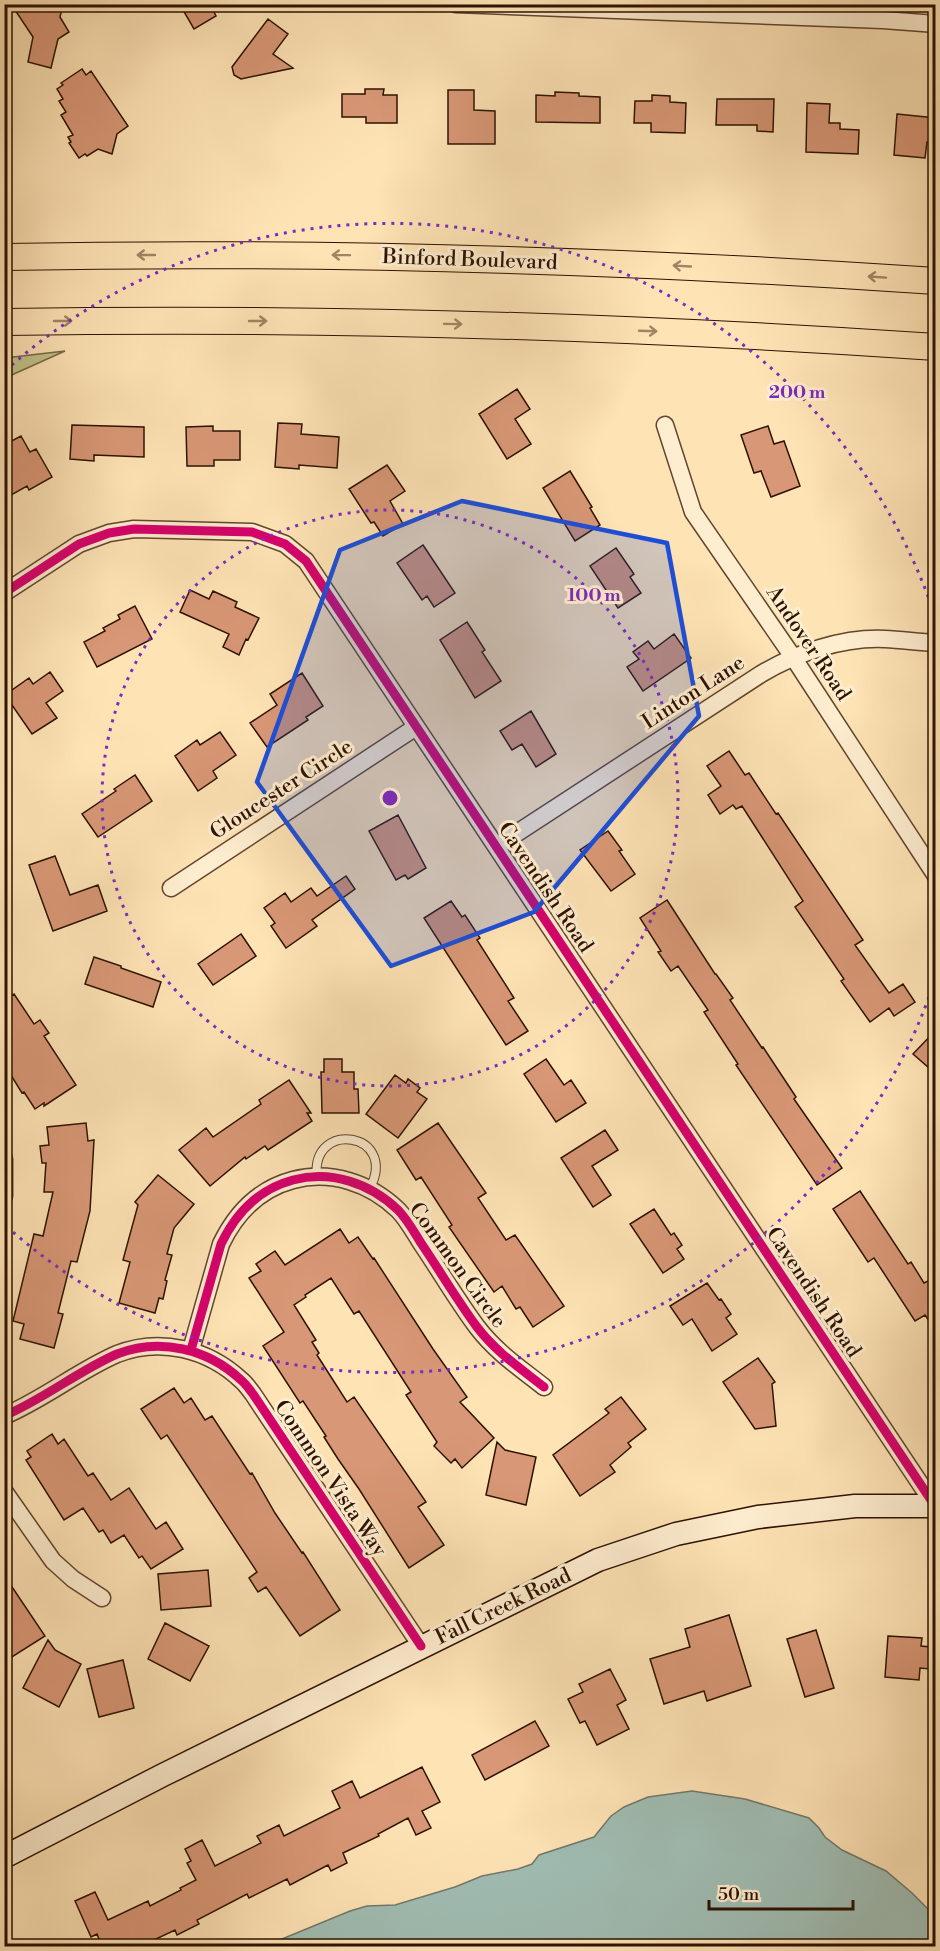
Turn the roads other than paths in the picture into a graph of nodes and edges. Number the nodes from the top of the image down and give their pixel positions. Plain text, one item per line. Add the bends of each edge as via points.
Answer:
1 (456, 4) edge
2 (883, 12) edge
3 (936, 24) edge
4 (4, 257) edge
5 (936, 281) edge
6 (4, 322) edge
7 (936, 347) edge
8 (665, 425) dead end
9 (4, 593) edge
10 (936, 643) edge
11 (793, 657) junction
12 (416, 727) junction
13 (497, 846) junction
14 (936, 876) edge
15 (171, 888) dead end
16 (4, 1159) edge
17 (317, 1177) junction
18 (370, 1188) junction
19 (4, 1196) edge
20 (191, 1350) junction
21 (544, 1387) dead end
22 (4, 1416) edge
23 (4, 1491) edge
24 (935, 1506) edge
25 (102, 1598) dead end
26 (421, 1647) junction
27 (4, 1857) edge

1 - 2 street
2 - 3 street
5 -> 4 main road, Binford Boulevard via 645,264 435,257
6 -> 7 main road via 459,324
8 - 11 street, Andover Road via 693,512
9 - 12 street, Cavendish Road via 71,548 109,533 134,529 260,534 285,544 312,568
10 - 11 street, Linton Lane via 870,639
11 - 13 street, Linton Lane
11 - 14 street, Andover Road
12 - 13 street, Cavendish Road
12 - 15 street, Gloucester Circle
13 - 24 street, Cavendish Road
16 - 19 street
17 - 18 street, Common Circle via 344,1179
17 - 18 lane via 317,1164 325,1147 342,1139 354,1139 367,1147 375,1159 376,1174
17 - 20 street, Common Circle via 290,1181 266,1191 234,1221 218,1253
18 - 21 street, Common Circle via 403,1216 483,1334 508,1360
20 - 22 street, Common Vista Way via 155,1346 119,1354
20 - 26 street, Common Vista Way via 218,1362 253,1394
23 - 25 street via 52,1561
24 - 26 main road, Fall Creek Road via 828,1508 748,1518 676,1534 589,1564
26 - 27 main road, Fall Creek Road

